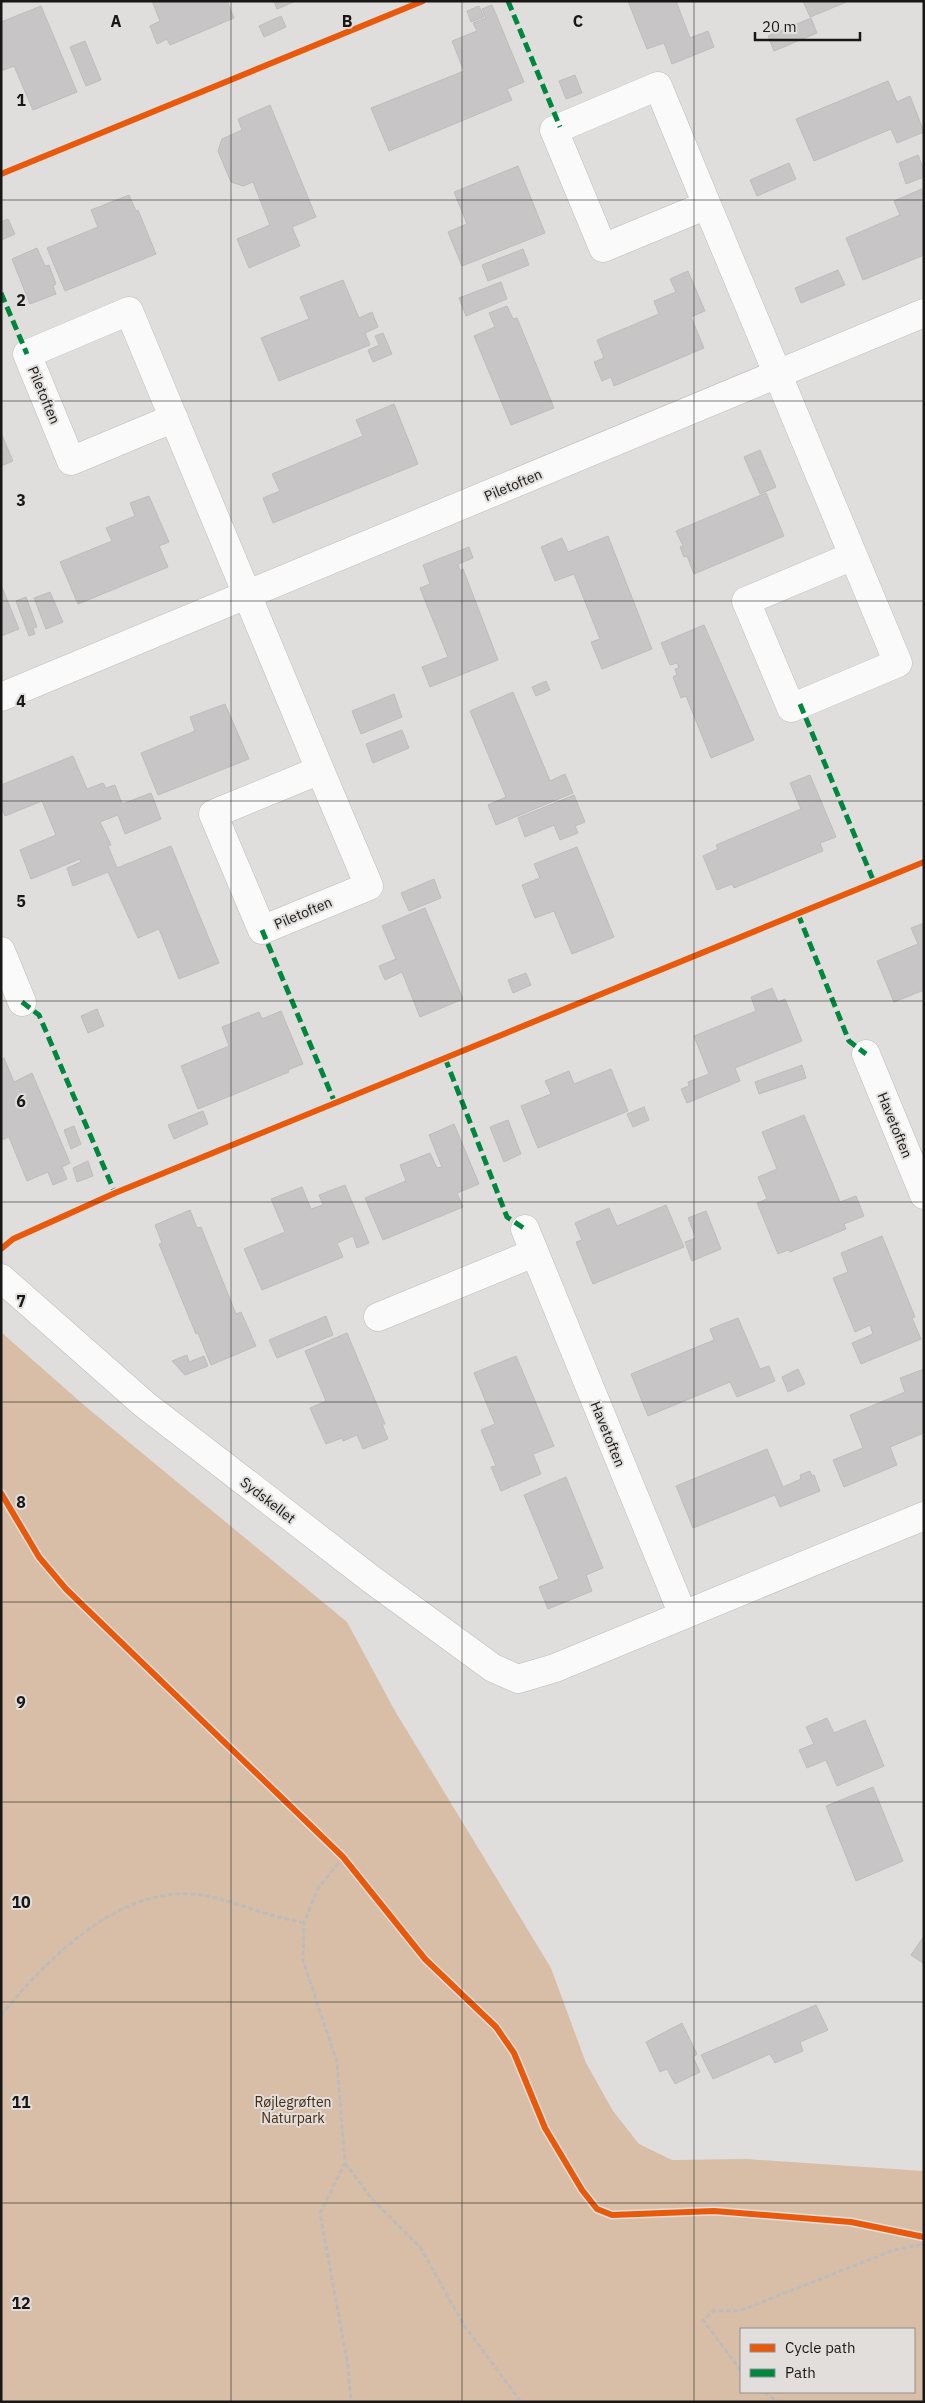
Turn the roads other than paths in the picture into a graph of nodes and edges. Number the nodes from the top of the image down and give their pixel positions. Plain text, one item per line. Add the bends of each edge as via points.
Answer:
1 (707, 205) junction
2 (924, 314) edge
3 (778, 374) junction
4 (174, 418) junction
5 (853, 556) junction
6 (248, 595) junction
7 (1, 697) edge
8 (320, 770) junction
9 (1, 951) edge
10 (22, 1002) dead end
11 (866, 1054) dead end
12 (924, 1195) edge
13 (1, 1278) edge
14 (378, 1317) dead end
15 (924, 1516) edge
16 (683, 1616) junction

1 - 1 street via 603,248 554,130 658,86
1 - 3 street
2 - 3 street, Piletoften
3 - 5 street
3 - 6 street, Piletoften
4 - 4 street, Piletoften via 129,311 27,354 71,461
4 - 6 street, Piletoften
5 - 5 street via 898,663 790,708 746,601
6 - 7 street, Piletoften
6 - 8 street, Piletoften
8 - 8 street, Piletoften via 213,814 262,930 369,886
9 - 10 street
11 - 12 street, Havetoften
13 - 16 street, Sydskellet via 144,1404 371,1579 493,1668 518,1679 555,1668
14 - 16 street, Havetoften via 529,1241
15 - 16 street

